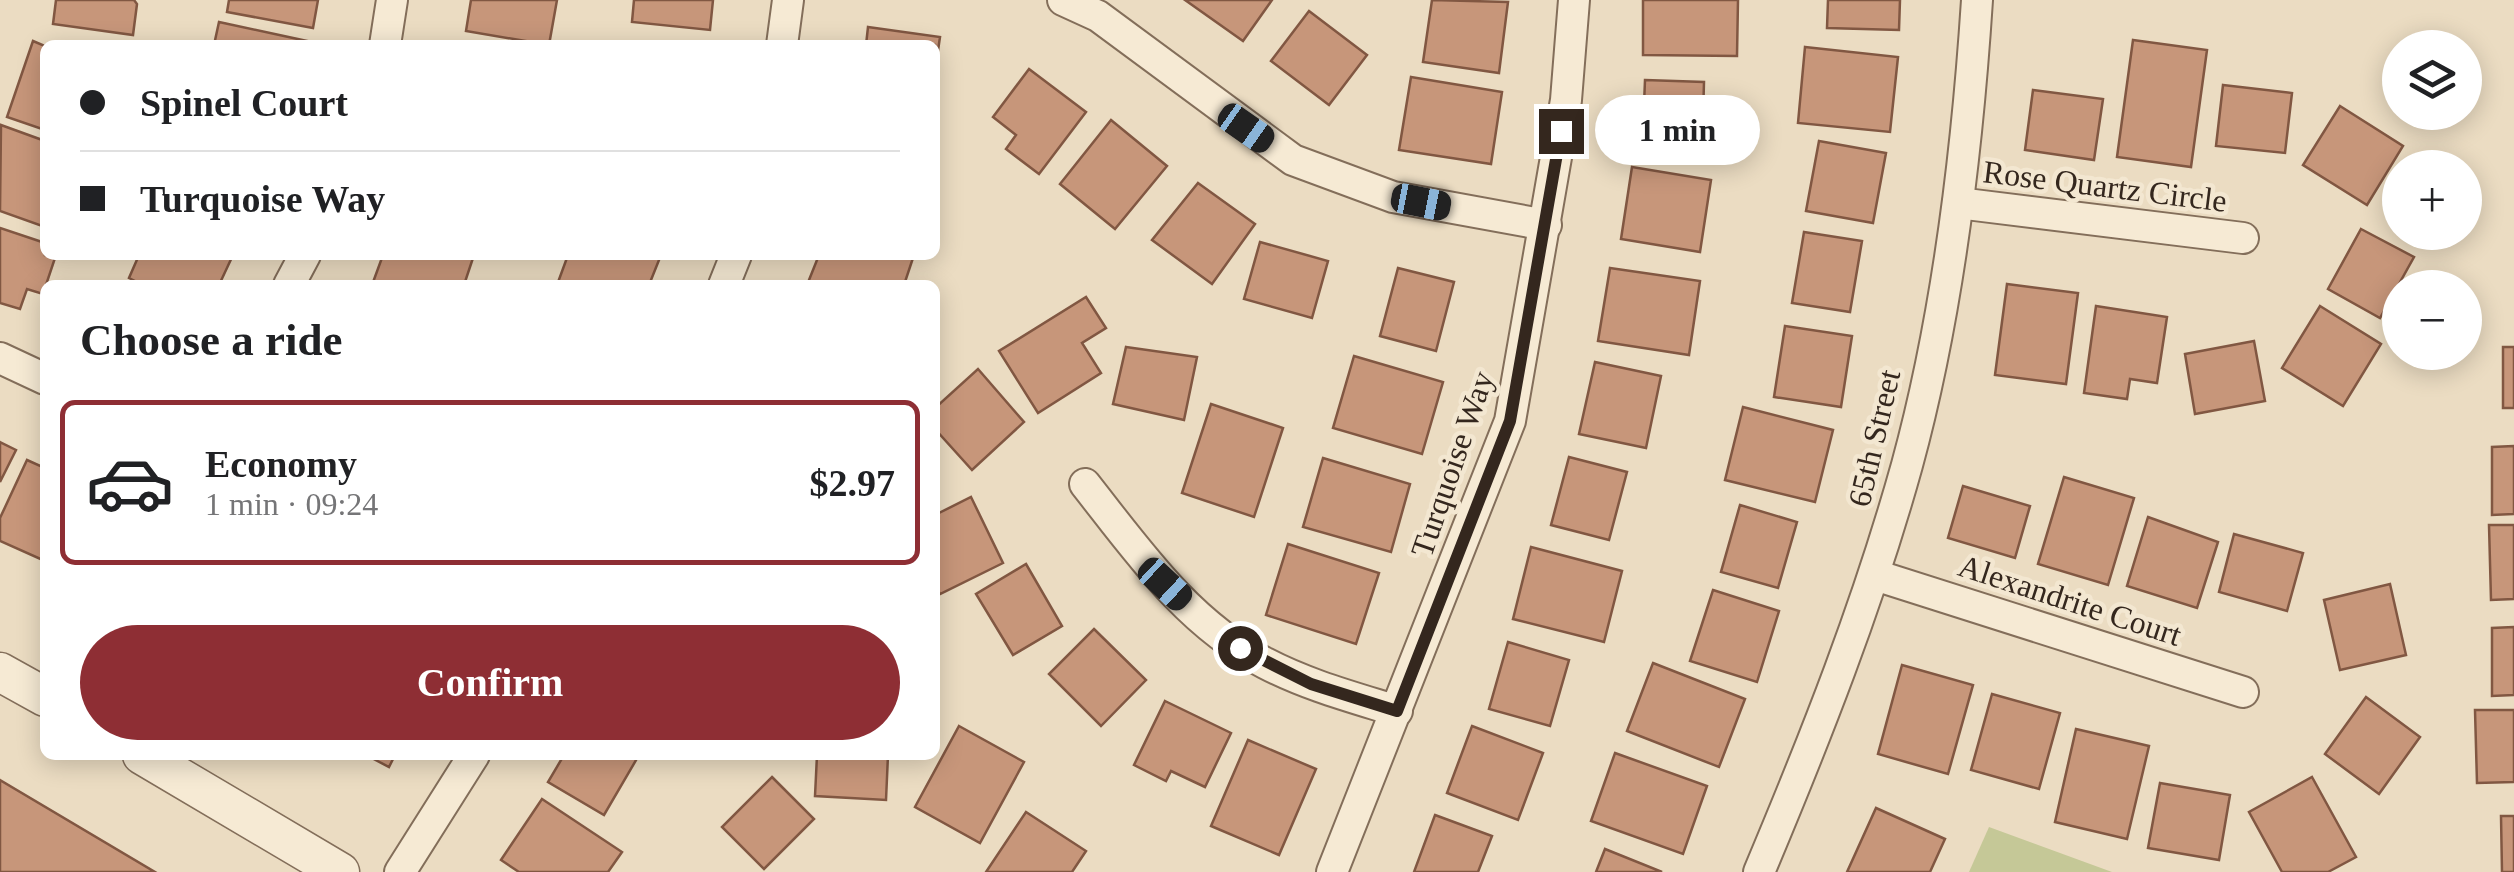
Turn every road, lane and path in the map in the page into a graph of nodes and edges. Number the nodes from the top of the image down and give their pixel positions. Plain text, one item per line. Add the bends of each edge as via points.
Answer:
1 (392, 0) edge
2 (788, 0) edge
3 (1063, 0) edge
4 (1574, 0) edge
5 (1976, 0) edge
6 (1103, 8) edge
7 (386, 40) edge
8 (783, 40) edge
9 (1958, 203) junction
10 (1546, 225) junction
11 (2243, 238) dead end
12 (0, 358) edge
13 (40, 378) edge
14 (1084, 484) dead end
15 (1874, 575) junction
16 (0, 672) edge
17 (2243, 692) dead end
18 (40, 694) edge
19 (1397, 711) junction
20 (150, 760) edge
21 (471, 760) edge
22 (340, 872) edge
23 (400, 872) edge
24 (1332, 872) edge
25 (1758, 872) edge

1 - 7 street
2 - 8 street
3 - 6 street
4 - 10 street, Turquoise Way
5 - 9 street, 65th Street
6 - 10 street via 1293,160 1393,197
9 - 11 street, Rose Quartz Circle
9 - 15 street, 65th Street via 1908,461
10 - 19 street, Turquoise Way via 1510,421
12 - 13 street
14 - 19 street via 1165,584 1218,634 1311,684
15 - 17 street, Alexandrite Court
15 - 25 street, 65th Street via 1838,683
16 - 18 street
19 - 24 street, Turquoise Way
20 - 22 street
21 - 23 street

